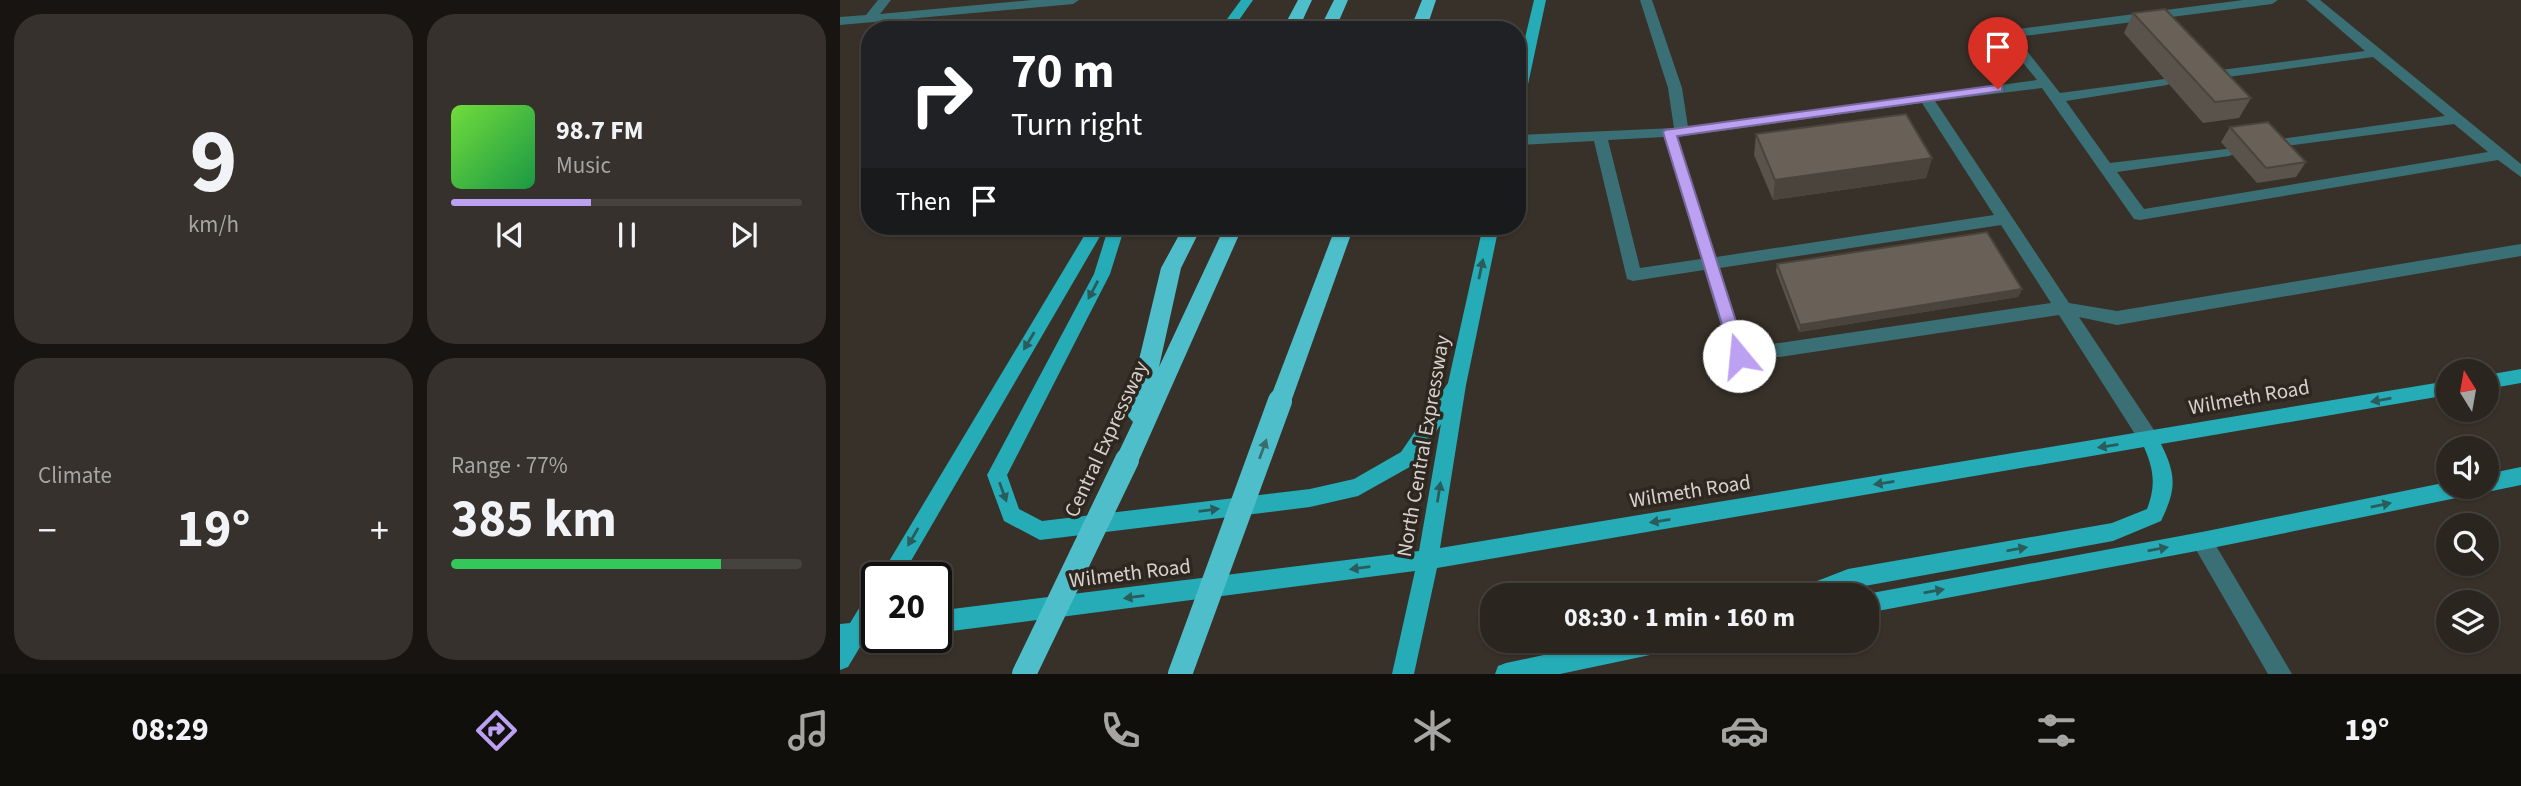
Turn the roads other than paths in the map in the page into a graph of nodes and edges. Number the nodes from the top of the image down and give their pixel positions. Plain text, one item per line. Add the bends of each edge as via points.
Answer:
1 (885, 0) edge
2 (1073, 0) edge
3 (1247, 0) edge
4 (1305, 0) edge
5 (1341, 0) edge
6 (1429, 0) edge
7 (1540, 0) edge
8 (1646, 0) edge
9 (2272, 0) edge
10 (2312, 0) edge
11 (994, 4) edge
12 (870, 18) junction
13 (840, 21) edge
14 (1232, 21) edge
15 (1294, 21) edge
16 (1331, 21) edge
17 (1421, 21) edge
18 (2376, 53) junction
19 (1526, 63) edge
20 (2200, 77) edge
21 (2167, 82) dead end
22 (2046, 83) junction
23 (1926, 98) junction
24 (2058, 98) junction
25 (2457, 120) junction
26 (1676, 132) junction
27 (1600, 136) junction
28 (1526, 140) edge
29 (2267, 146) edge
30 (2229, 151) dead end
31 (2501, 155) junction
32 (2107, 168) junction
33 (2521, 172) edge
34 (2005, 219) junction
35 (1093, 235) edge
36 (1114, 235) edge
37 (1188, 235) edge
38 (1230, 235) edge
39 (1342, 235) edge
40 (1489, 235) edge
41 (2521, 250) edge
42 (1710, 262) junction
43 (2063, 308) junction
44 (2521, 376) edge
45 (2499, 380) edge
46 (1457, 385) junction
47 (2436, 390) edge
48 (2149, 439) junction
49 (1127, 460) junction
50 (2521, 476) edge
51 (2499, 481) edge
52 (2436, 493) edge
53 (2202, 541) junction
54 (1428, 560) junction
55 (898, 562) edge
56 (1838, 583) edge
57 (1879, 601) edge
58 (952, 620) edge
59 (858, 632) edge
60 (1607, 653) edge
61 (840, 659) edge
62 (1024, 674) edge
63 (1180, 674) edge
64 (1403, 674) edge
65 (1506, 674) edge
66 (2281, 674) edge

1 - 12 lane
2 - 11 lane
3 - 14 main road
4 - 15 highway
5 - 16 highway
6 - 17 highway
7 - 19 main road
8 - 26 lane via 1675,88
9 - 22 lane via 2007,34
10 - 18 lane
11 - 12 lane
12 - 13 lane
18 - 20 lane
18 - 25 lane
21 - 24 lane
22 - 23 lane
22 - 24 lane
23 - 26 lane
23 - 34 lane
24 - 32 lane
25 - 29 lane
25 - 31 lane
26 - 27 lane
26 - 42 lane
27 - 28 lane
27 - 42 lane via 1633,275
30 - 32 lane
31 - 32 lane via 2140,215
31 - 33 lane
34 - 42 lane
34 - 43 lane
35 -> 55 main road
36 -> 46 main road via 1102,274 997,475 1011,514 1040,531 1310,498 1358,487 1408,457
37 - 49 highway via 1171,268
38 - 49 highway, Central Expressway
63 -> 39 highway, bridge
46 -> 40 main road, North Central Expressway
41 - 43 lane via 2116,318
42 - 43 lane via 1739,356
43 - 48 lane
44 - 45 main road
54 -> 46 main road, North Central Expressway
47 -> 48 main road, Wilmeth Road
48 -> 54 main road, Wilmeth Road
56 -> 48 main road via 2113,532 2154,515 2163,494 2165,472
49 - 62 highway, Central Expressway, bridge
50 - 51 main road
53 -> 52 main road
57 -> 53 main road
53 - 66 lane
54 -> 58 main road, Wilmeth Road
54 - 64 main road, North Central Expressway
59 - 61 main road
60 - 65 main road

